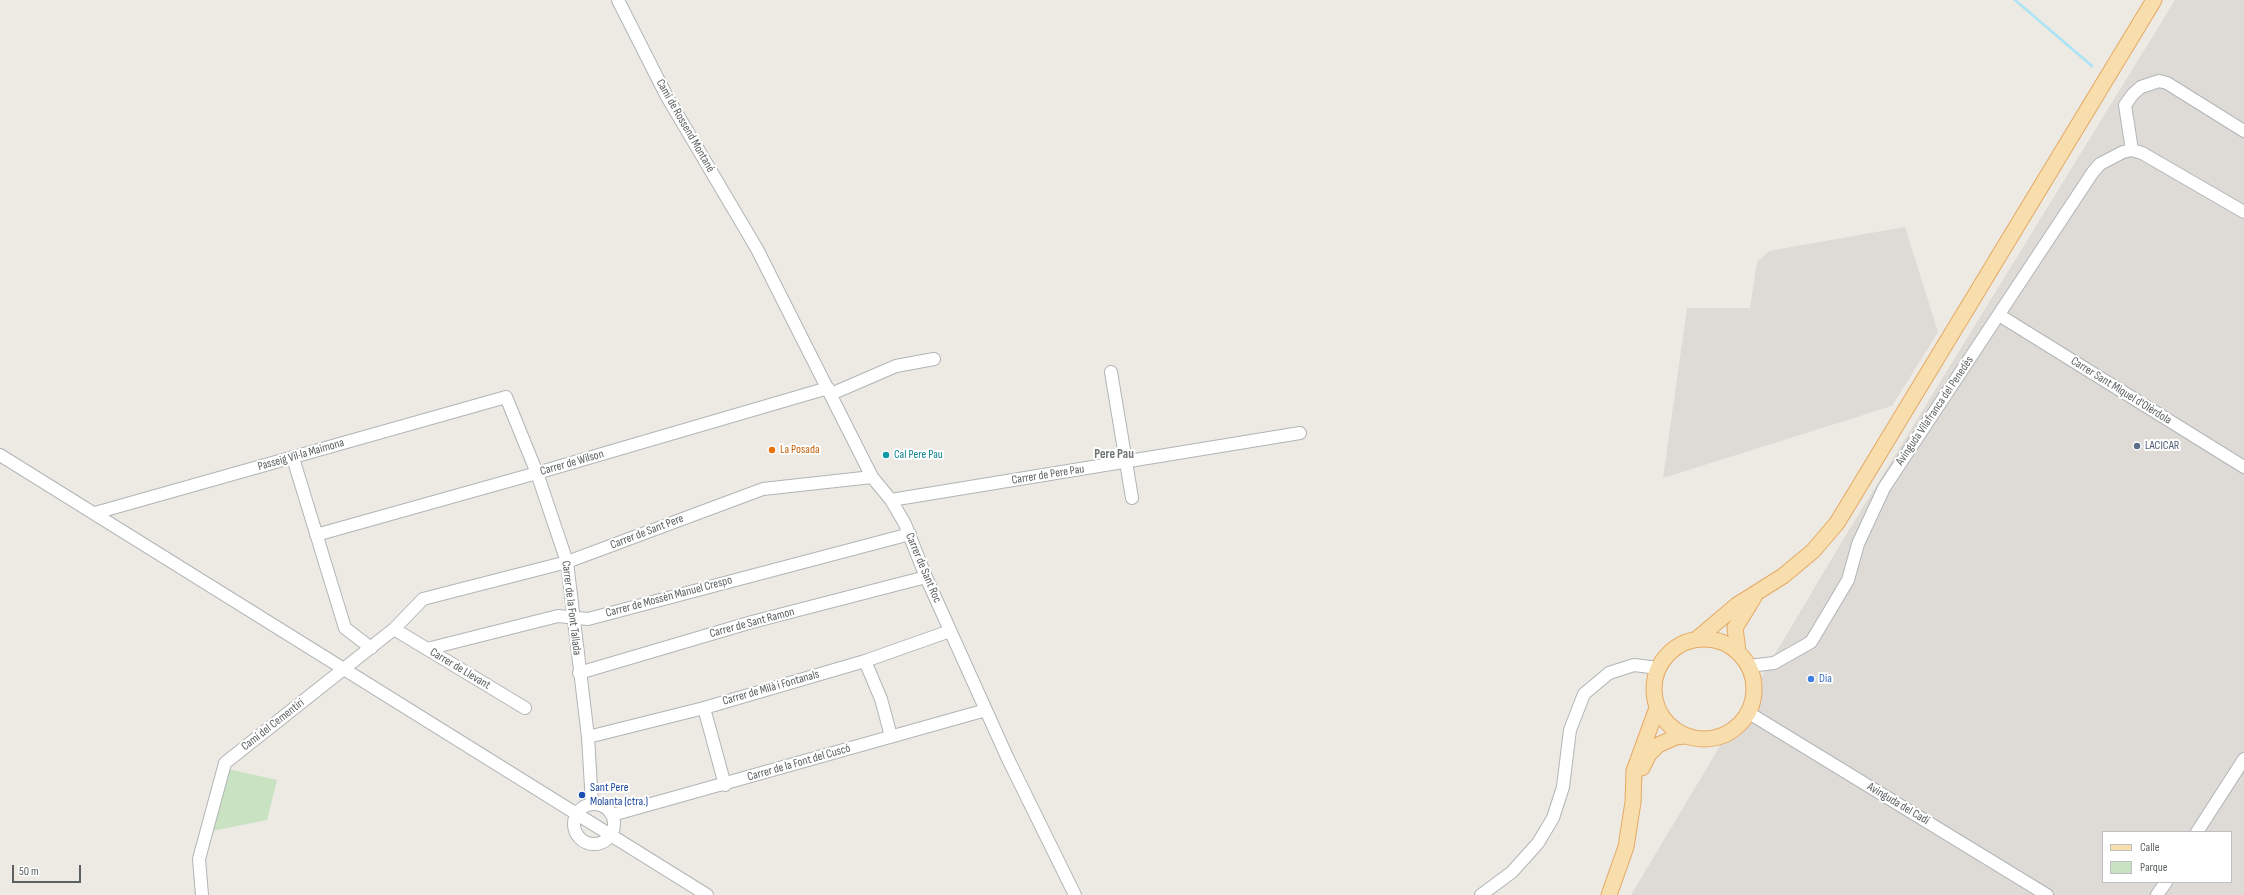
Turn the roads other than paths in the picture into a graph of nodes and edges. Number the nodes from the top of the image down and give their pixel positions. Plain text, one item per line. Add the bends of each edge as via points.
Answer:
1 (618, 0) edge
2 (2154, 0) edge
3 (2244, 130) edge
4 (2132, 150) junction
5 (2244, 212) edge
6 (757, 249) joint
7 (1999, 315) junction
8 (934, 358) dead end
9 (1111, 372) dead end
10 (829, 391) junction
11 (506, 397) joint
12 (1300, 433) dead end
13 (0, 454) edge
14 (292, 458) junction
15 (1125, 463) junction
16 (2244, 467) edge
17 (536, 473) junction
18 (872, 477) junction
19 (1132, 498) dead end
20 (891, 500) junction
21 (95, 513) junction
22 (910, 534) junction
23 (316, 535) junction
24 (567, 562) junction
25 (926, 578) junction
26 (1758, 591) junction
27 (423, 599) joint
28 (572, 618) junction
29 (394, 629) junction
30 (950, 631) junction
31 (1698, 638) junction
32 (371, 648) junction
33 (427, 649) junction
34 (1738, 651) junction
35 (865, 661) junction
36 (1749, 666) junction
37 (1658, 668) junction
38 (345, 669) junction
39 (579, 673) junction
40 (525, 708) dead end
41 (704, 708) junction
42 (1657, 708) junction
43 (986, 710) junction
44 (1749, 713) junction
45 (891, 736) junction
46 (1685, 736) junction
47 (588, 737) junction
48 (2244, 759) edge
49 (725, 785) junction
50 (1633, 802) junction
51 (592, 804) junction
52 (577, 814) junction
53 (612, 815) junction
54 (2199, 831) edge
55 (611, 835) junction
56 (2165, 883) edge
57 (202, 895) edge
58 (707, 895) edge
59 (1074, 895) edge
60 (1481, 895) edge
61 (1609, 895) edge
62 (2048, 895) edge
63 (2157, 895) edge

1 - 6 street, Camí de Rossend Montané via 666,95
2 - 26 main road via 1837,523 1813,551 1783,576
3 - 4 street via 2167,83 2159,81 2141,87 2125,105
4 - 5 street via 2142,153
4 - 7 street, Avinguda Vilafranca del Penedès via 2111,157 2093,172
6 - 10 street, Carrer de Sant Roc
7 - 16 street, Carrer Sant Miquel d'Olèrdola
7 - 36 street, Avinguda Vilafranca del Penedès via 1884,488 1858,544 1848,580 1811,642 1774,663
8 - 10 street, Carrer de Wilson via 896,366
9 - 15 street
10 - 17 street, Carrer de Wilson
10 - 18 street, Carrer de Sant Roc
11 - 14 street, Passeig Vil·la Maimona
11 - 17 street, Carrer de la Font Tallada
12 - 15 street, Carrer de Pere Pau
13 - 21 street
14 - 21 street, Passeig Vil·la Maimona
14 - 23 street
15 - 19 street
15 - 20 street, Carrer de Pere Pau
17 - 23 street, Carrer de Wilson
17 - 24 street, Carrer de la Font Tallada
18 - 20 street, Carrer de Sant Roc
18 - 24 street, Carrer de Sant Pere via 763,489
20 - 22 street, Carrer de Sant Roc
21 - 38 street
22 - 25 street, Carrer de Sant Roc
22 - 28 street, Carrer de Mossèn Manuel Crespo via 588,619
23 - 32 street via 345,628
24 - 27 street, Carrer de Sant Pere
24 - 28 street, Carrer de la Font Tallada
25 - 30 street, Carrer de Sant Roc
25 - 39 street, Carrer de Sant Ramon via 752,622
26 - 31 main road via 1725,614
26 - 34 main road via 1736,628
27 - 29 street, Camí del Cementiri
28 - 33 street, Carrer de Mossèn Manuel Crespo via 558,616
28 - 39 street, Carrer de la Font Tallada
29 - 32 street, Camí del Cementiri
29 - 33 street, Carrer de Llevant
30 - 35 street, Carrer de Milà i Fontanals
30 - 43 street, Carrer de Sant Roc
31 - 34 main road via 1726,643
31 - 37 main road via 1677,647
32 - 38 street, Camí del Cementiri
33 - 40 street, Carrer de Llevant
34 - 36 main road
35 - 41 street, Carrer de Milà i Fontanals
35 - 45 street via 881,699
36 - 44 main road via 1754,681 1754,697
37 - 42 main road via 1654,681
37 - 60 street via 1634,665 1609,673 1584,694 1570,730 1563,787 1553,818 1538,843 1512,872
38 - 52 street
38 - 57 street, Camí del Cementiri via 225,763 199,859
39 - 47 street, Carrer de la Font Tallada
41 - 47 street, Carrer de Milà i Fontanals
41 - 49 street
42 - 46 main road via 1664,720
42 - 50 main road via 1634,771
43 - 45 street, Carrer de la Font del Cuscó
43 - 59 street, Carrer de Sant Roc
44 - 46 main road via 1728,733 1714,738 1699,739
44 - 62 street, Avinguda del Cadí
45 - 49 street, Carrer de la Font del Cuscó
46 - 50 main road via 1664,741 1649,754 1641,771
47 - 51 street, Carrer de la Font Tallada
48 - 54 street
49 - 53 street, Carrer de la Font del Cuscó
50 - 61 main road via 1626,847
51 - 52 street
51 - 53 street via 604,806
52 - 55 street
52 - 55 street via 574,827 581,839 593,844 607,840
53 - 55 street via 614,825
55 - 58 street
56 - 63 street

